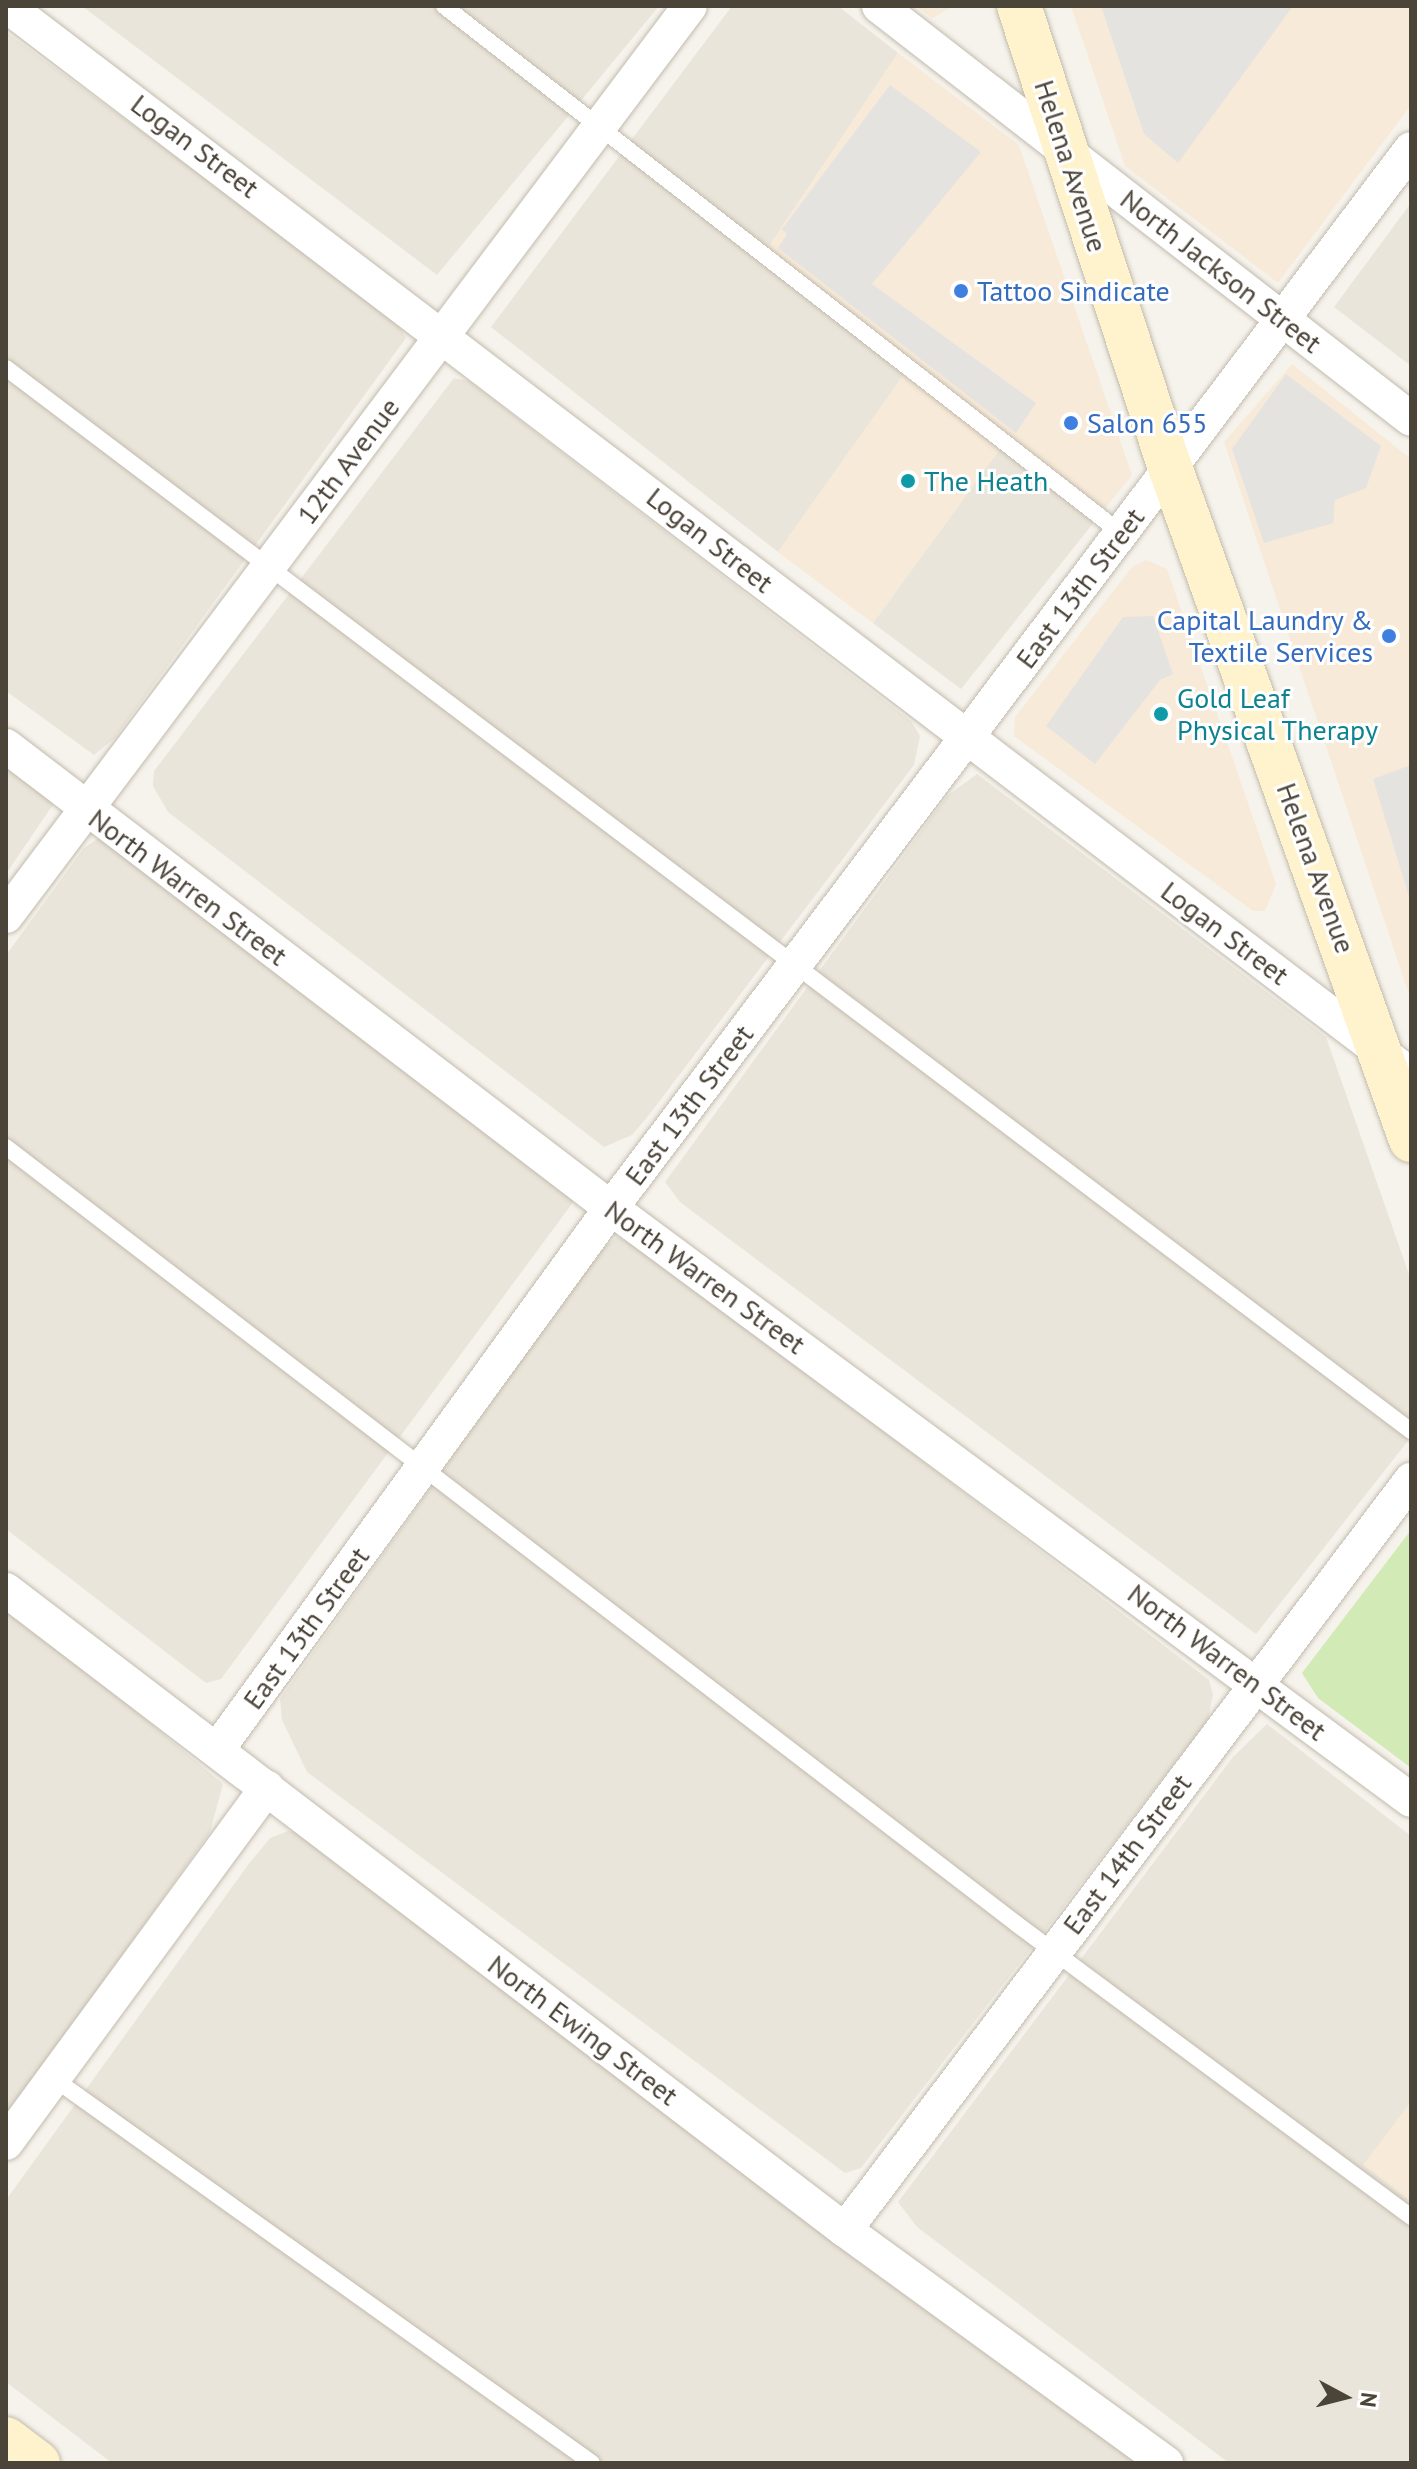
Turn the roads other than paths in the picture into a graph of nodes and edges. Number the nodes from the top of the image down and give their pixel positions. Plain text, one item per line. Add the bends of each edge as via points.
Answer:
1 (7, 6) edge
2 (444, 6) edge
3 (690, 6) edge
4 (879, 6) edge
5 (1019, 6) edge
6 (602, 123) junction
7 (1065, 148) junction
8 (1411, 149) edge
9 (1281, 320) junction
10 (444, 333) junction
11 (6, 368) edge
12 (1411, 419) edge
13 (1170, 467) junction
14 (1121, 533) junction
15 (268, 567) junction
16 (967, 739) junction
17 (6, 746) edge
18 (86, 810) junction
19 (6, 916) edge
20 (795, 967) junction
21 (1397, 1063) edge
22 (1411, 1140) edge
23 (6, 1147) edge
24 (611, 1208) junction
25 (1411, 1431) edge
26 (422, 1468) junction
27 (1411, 1480) edge
28 (6, 1590) edge
29 (1256, 1683) junction
30 (217, 1750) junction
31 (267, 1788) junction
32 (1411, 1800) edge
33 (1054, 1952) junction
34 (53, 2078) junction
35 (6, 2143) edge
36 (1411, 2217) edge
37 (845, 2230) junction
38 (6, 2439) edge
39 (38, 2463) edge
40 (592, 2463) edge
41 (1166, 2463) edge

1 - 10 street, Logan Street
2 - 6 lane
3 - 6 street, 12th Avenue
4 - 7 street, North Jackson Street
5 - 7 main road, Helena Avenue
6 - 10 street, 12th Avenue
6 - 14 lane
7 - 9 street, North Jackson Street
7 - 13 main road, Helena Avenue
8 - 9 street, East 13th Street
9 - 12 street, North Jackson Street
9 - 13 street, East 13th Street
10 - 15 street, 12th Avenue
10 - 16 street, Logan Street
11 - 15 lane
13 - 14 street, East 13th Street
13 - 21 main road, Helena Avenue
14 - 16 street, East 13th Street
15 - 18 street, 12th Avenue
15 - 20 lane
16 - 20 street, East 13th Street
16 - 21 street, Logan Street
17 - 18 street, North Warren Street
18 - 19 street, 12th Avenue
18 - 24 street, North Warren Street
20 - 24 street, East 13th Street
20 - 25 lane
21 - 22 main road, Helena Avenue
23 - 26 lane
24 - 26 street, East 13th Street
24 - 29 street, North Warren Street
26 - 30 street, East 13th Street
26 - 33 lane
27 - 29 street, East 14th Street
28 - 30 street, North Ewing Street
29 - 32 street, North Warren Street
29 - 33 street, East 14th Street
30 - 31 street, North Ewing Street
31 - 34 street
31 - 37 street, North Ewing Street
33 - 36 lane
33 - 37 street, East 14th Street
34 - 35 street
34 - 40 lane
37 - 41 street, North Ewing Street
38 - 39 main road

